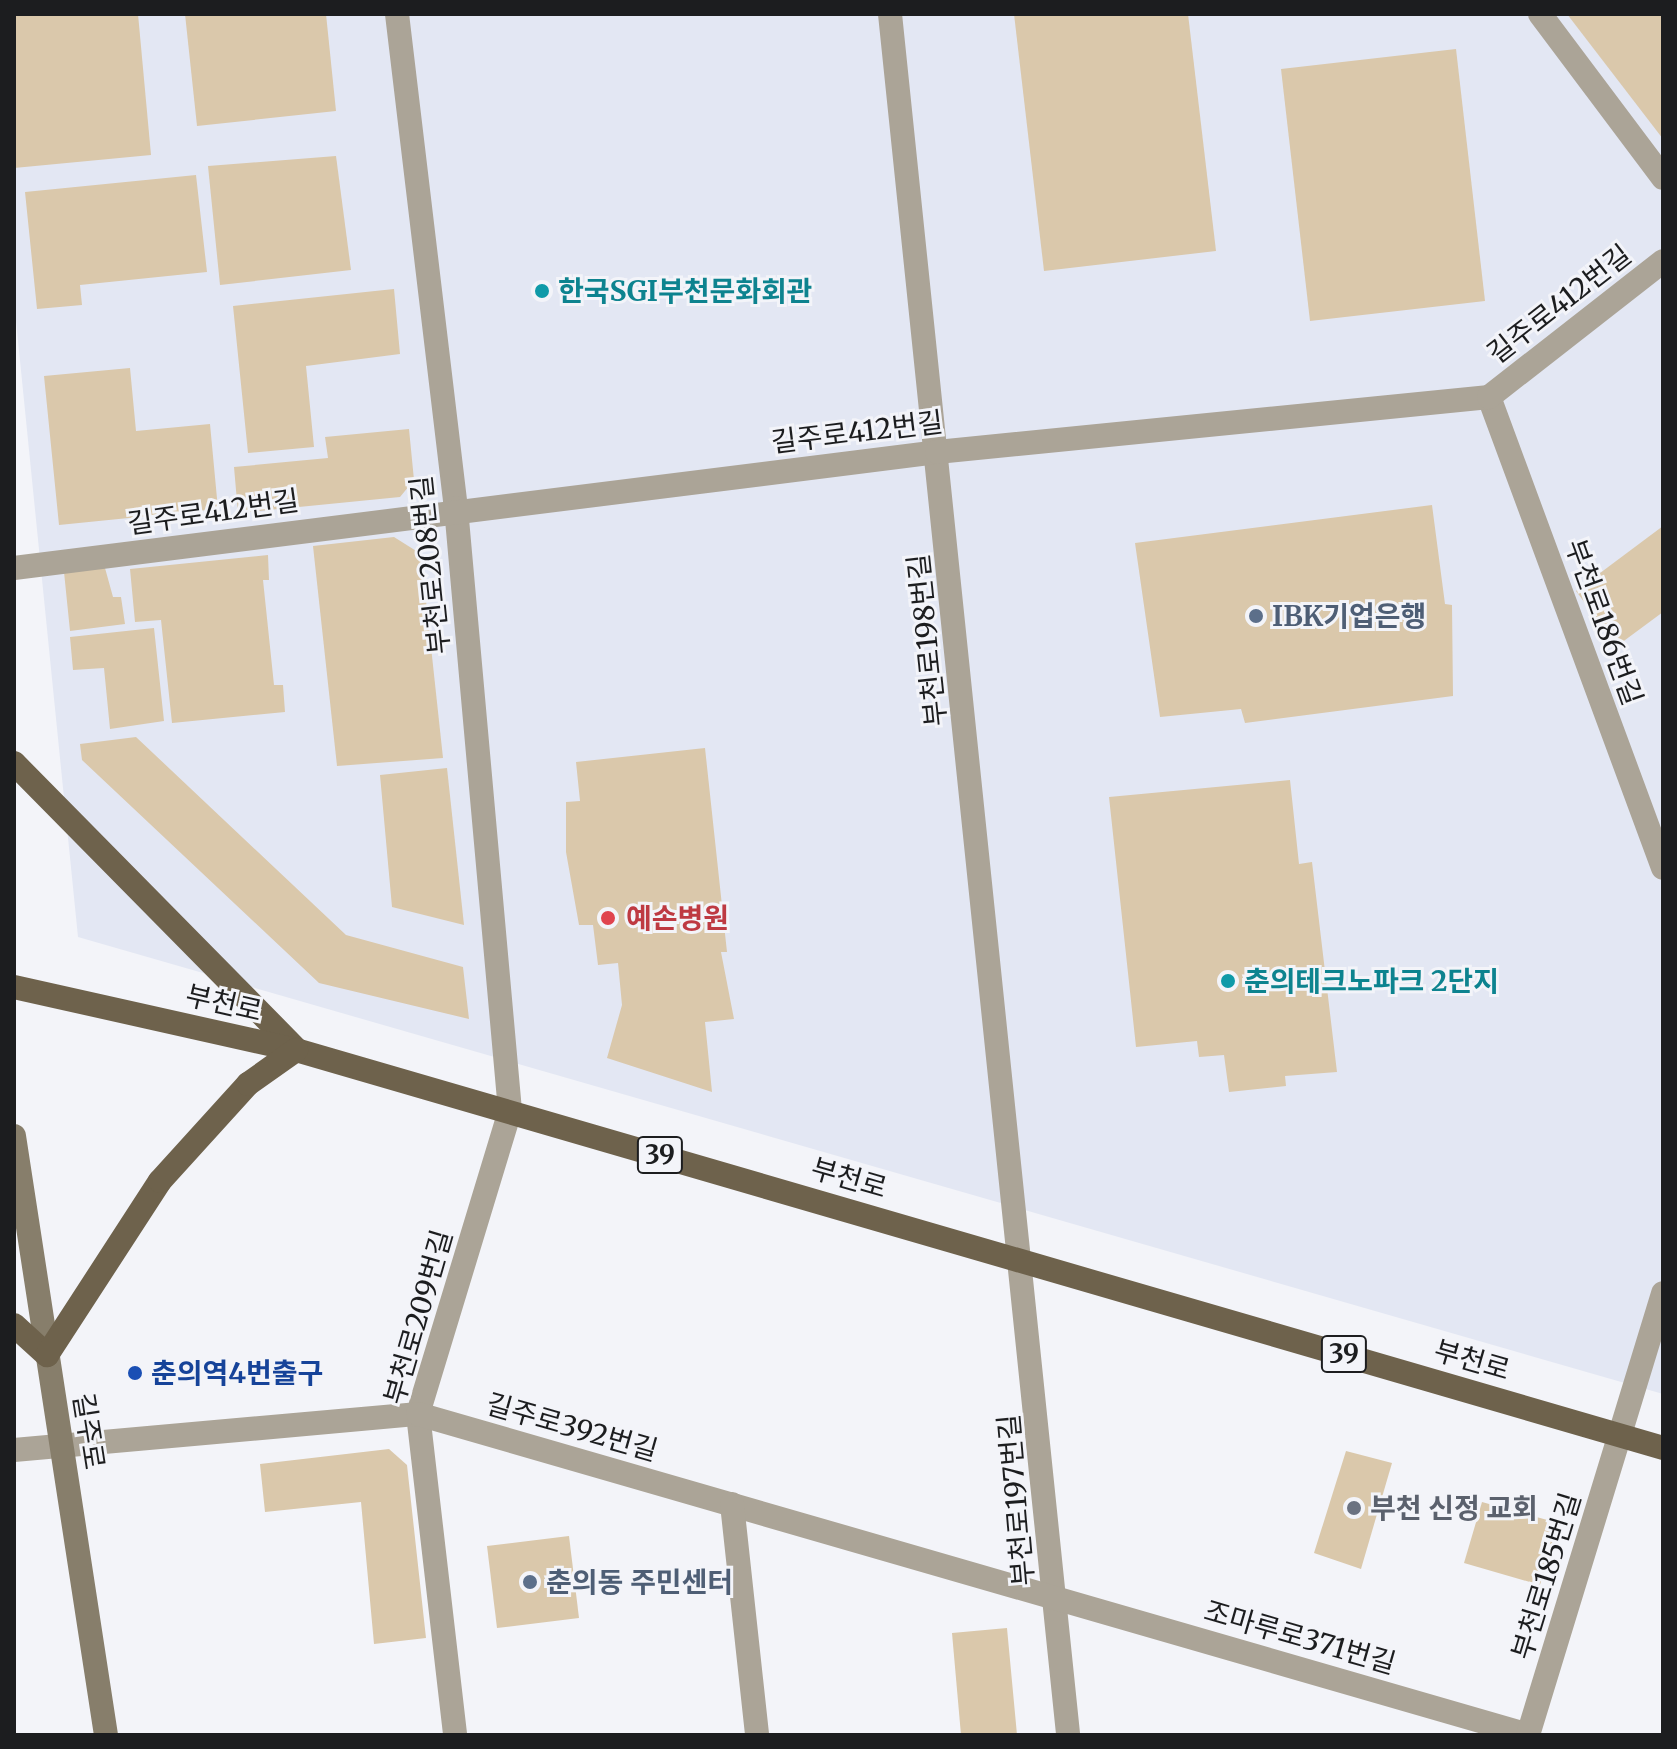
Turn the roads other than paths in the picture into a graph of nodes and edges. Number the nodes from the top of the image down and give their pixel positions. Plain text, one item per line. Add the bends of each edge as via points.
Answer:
1 (397, 14) edge
2 (890, 14) edge
3 (1540, 14) edge
4 (1663, 178) edge
5 (1663, 261) edge
6 (1489, 397) junction
7 (937, 452) junction
8 (456, 508) junction
9 (14, 568) edge
10 (14, 763) edge
11 (1663, 868) edge
12 (14, 987) edge
13 (296, 1050) junction
14 (510, 1111) junction
15 (14, 1136) edge
16 (1024, 1260) junction
17 (1663, 1293) edge
18 (14, 1325) edge
19 (47, 1355) junction
20 (418, 1414) junction
21 (1620, 1435) junction
22 (61, 1443) junction
23 (1663, 1448) edge
24 (14, 1450) edge
25 (732, 1504) junction
26 (1054, 1597) junction
27 (106, 1735) edge
28 (455, 1735) edge
29 (757, 1735) edge
30 (1068, 1735) edge
31 (1528, 1735) edge

1 - 8 street, 부천로208번길
2 - 7 street, 부천로198번길
3 - 4 street
5 - 6 street, 길주로412번길
6 - 7 street, 길주로412번길
6 - 11 street, 부천로186번길
7 - 8 street, 길주로412번길
7 - 16 street, 부천로198번길
8 - 9 street, 길주로412번길
8 - 14 street, 부천로208번길
10 - 13 main road
12 - 13 main road, 부천로 / 39
13 - 14 main road, 부천로 / 39
13 - 19 main road via 248,1084 160,1181
14 - 16 main road, 부천로 / 39
14 - 20 street, 부천로209번길
15 - 19 street, 길주로
16 - 21 main road, 부천로 / 39
16 - 26 street, 부천로197번길
17 - 21 street
18 - 19 main road
19 - 22 street, 길주로
20 - 22 street, 길주로392번길
20 - 25 street, 길주로392번길
20 - 28 street, 부천로209번길
21 - 23 main road, 부천로 / 39
21 - 31 street, 부천로185번길
22 - 24 street, 길주로392번길
22 - 27 street, 길주로
25 - 26 street, 길주로392번길
25 - 29 street
26 - 30 street, 부천로197번길
26 - 31 street, 조마루로371번길

